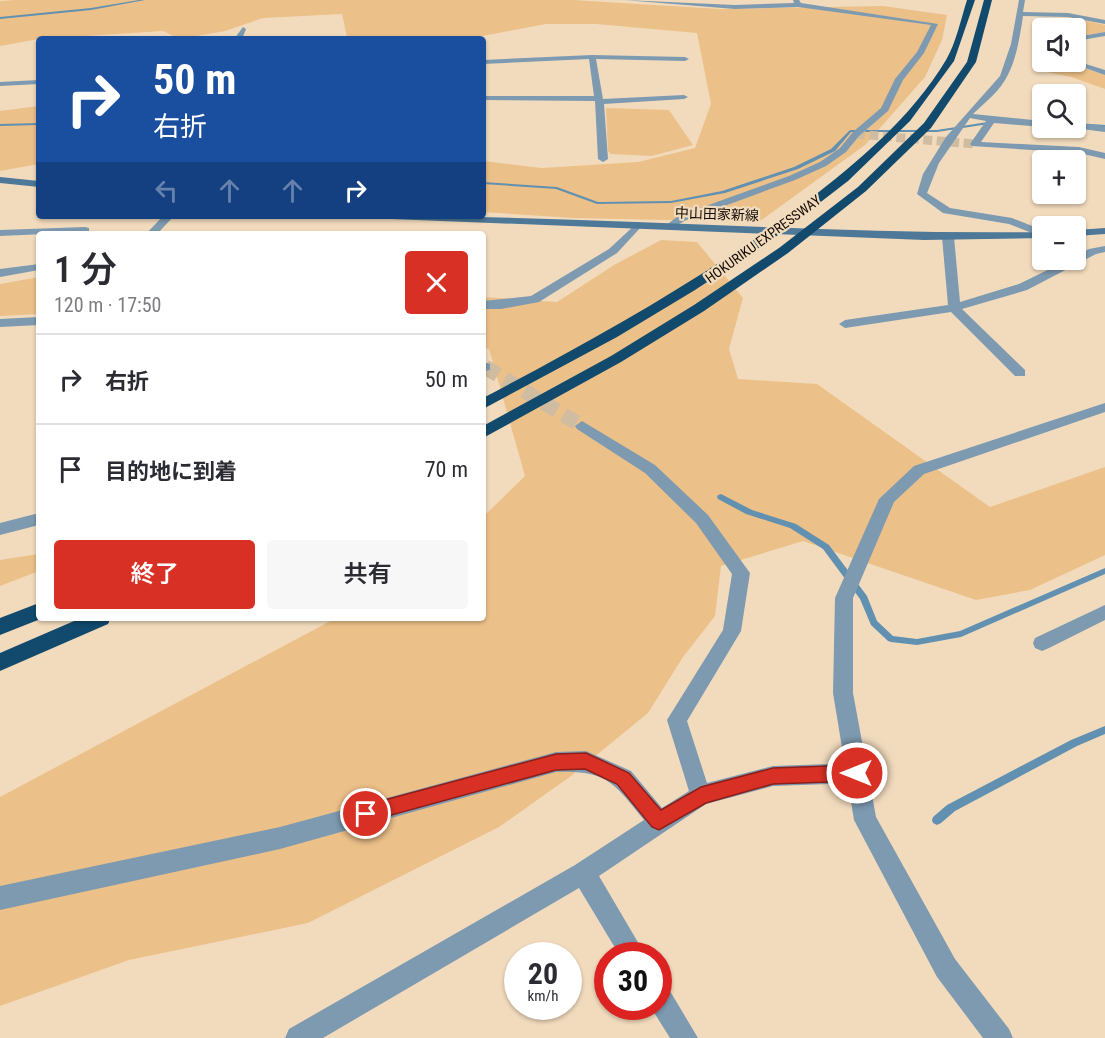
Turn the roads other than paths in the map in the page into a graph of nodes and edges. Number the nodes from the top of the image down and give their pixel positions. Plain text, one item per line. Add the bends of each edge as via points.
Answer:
1 (627, 0) edge
2 (970, 0) edge
3 (988, 0) edge
4 (1022, 0) edge
5 (797, 3) edge
6 (1019, 14) junction
7 (1105, 22) edge
8 (243, 29) dead end
9 (1105, 34) edge
10 (240, 36) edge
11 (1086, 38) edge
12 (1086, 41) edge
13 (1097, 43) dead end
14 (592, 57) junction
15 (685, 59) dead end
16 (486, 62) edge
17 (1086, 67) edge
18 (1105, 73) edge
19 (36, 82) edge
20 (0, 84) edge
21 (684, 97) dead end
22 (486, 98) edge
23 (599, 101) junction
24 (968, 115) junction
25 (990, 120) junction
26 (1032, 123) edge
27 (1086, 127) edge
28 (1105, 129) edge
29 (1105, 156) edge
30 (603, 159) dead end
31 (0, 180) edge
32 (36, 184) edge
33 (166, 219) edge
34 (473, 219) edge
35 (638, 225) junction
36 (669, 227) junction
37 (85, 230) dead end
38 (1032, 230) edge
39 (36, 231) edge
40 (42, 231) edge
41 (154, 231) edge
42 (1105, 231) edge
43 (0, 232) edge
44 (1086, 232) edge
45 (1032, 235) edge
46 (948, 237) junction
47 (1105, 249) edge
48 (36, 267) edge
49 (0, 273) edge
50 (486, 305) edge
51 (954, 308) junction
52 (36, 321) edge
53 (0, 323) edge
54 (845, 324) dead end
55 (1020, 373) dead end
56 (486, 402) edge
57 (1105, 407) edge
58 (582, 426) tunnel mouth
59 (486, 431) edge
60 (36, 520) edge
61 (18, 525) junction
62 (0, 529) edge
63 (0, 534) edge
64 (36, 612) edge
65 (1105, 612) edge
66 (94, 621) edge
67 (0, 627) edge
68 (1042, 643) dead end
69 (0, 662) edge
70 (857, 773) junction
71 (701, 795) junction
72 (659, 821) junction
73 (583, 873) junction
74 (0, 898) edge
75 (625, 942) edge
76 (672, 1017) edge
77 (305, 1036) edge
78 (685, 1038) edge
79 (1000, 1038) edge

1 - 5 street via 735,7
2 - 56 highway, HOKURIKU EXPRESSWAY via 966,27 943,74 895,132 862,163 701,281
3 - 59 highway, HOKURIKU EXPRESSWAY via 985,30 976,52 943,106 918,136 844,204 727,290 561,391
4 - 6 street
5 - 36 street via 936,24 899,79 885,109 843,150 792,178 682,218
6 - 7 street via 1068,15
6 - 24 street via 1011,58 998,85
8 - 10 street
9 - 11 street
12 - 13 street
14 - 15 street
14 - 16 street
14 - 23 street
17 - 18 street
19 - 20 street
21 - 23 street
22 - 23 street
23 - 30 street
24 - 25 street
24 - 38 street via 922,184 922,194 947,211 1012,221
25 - 26 street
25 - 29 street via 975,144 1079,150
27 - 28 street
31 - 32 main road
33 - 41 street
34 - 35 main road, 中山田家新線
35 - 36 main road, 中山田家新線
35 - 50 street via 613,251 535,299
36 - 46 main road, 中山田家新線
37 - 40 street
39 - 43 street
42 - 44 main road
45 - 46 main road, 中山田家新線
46 - 51 street
47 - 51 street via 1093,251 1023,287
48 - 49 street
51 - 54 street
51 - 55 street
52 - 53 street
57 - 70 street via 919,470 887,499 844,598 843,693
58 - 71 street via 650,468 702,519 741,573 732,631 677,720
60 - 61 street
61 - 62 street
61 - 63 street
64 - 67 highway
65 - 68 street
66 - 69 highway
70 - 71 street via 773,776
70 - 79 street via 865,820 946,968
71 - 72 street
72 - 73 street
72 - 74 street via 623,778 586,761 556,762 280,838
73 - 75 street
73 - 77 street
76 - 78 street

